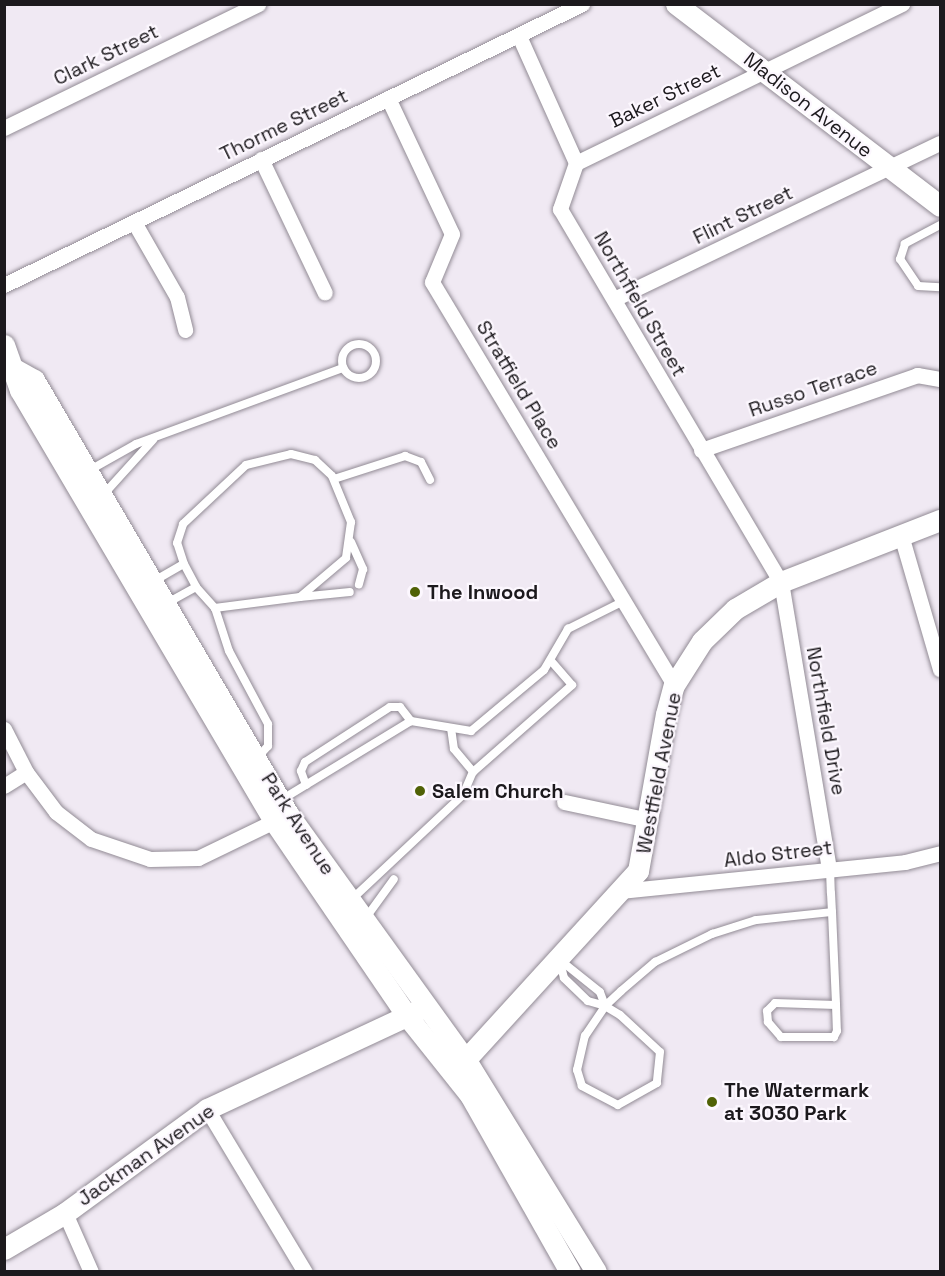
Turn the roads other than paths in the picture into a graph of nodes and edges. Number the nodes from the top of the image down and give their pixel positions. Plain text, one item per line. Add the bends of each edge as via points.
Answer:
1 (258, 4) edge
2 (582, 4) edge
3 (676, 4) edge
4 (902, 4) edge
5 (519, 36) junction
6 (764, 71) junction
7 (388, 98) junction
8 (4, 128) edge
9 (940, 143) edge
10 (261, 159) junction
11 (576, 163) junction
12 (890, 168) junction
13 (940, 206) edge
14 (134, 222) junction
15 (940, 225) edge
16 (4, 285) edge
17 (940, 287) edge
18 (325, 293) dead end
19 (614, 299) junction
20 (185, 330) dead end
21 (4, 345) edge
22 (344, 368) junction
23 (10, 374) edge
24 (940, 379) edge
25 (153, 440) junction
26 (700, 450) junction
27 (89, 471) junction
28 (334, 480) junction
29 (430, 480) dead end
30 (103, 495) junction
31 (940, 520) edge
32 (901, 535) junction
33 (351, 542) junction
34 (184, 564) junction
35 (154, 581) junction
36 (781, 582) junction
37 (359, 584) dead end
38 (196, 587) junction
39 (350, 592) dead end
40 (300, 597) junction
41 (626, 600) junction
42 (167, 603) junction
43 (215, 608) junction
44 (551, 661) junction
45 (940, 669) edge
46 (674, 685) junction
47 (411, 721) junction
48 (452, 728) junction
49 (4, 729) edge
50 (249, 763) junction
51 (26, 772) junction
52 (473, 772) junction
53 (306, 785) junction
54 (4, 786) edge
55 (564, 802) dead end
56 (277, 811) junction
57 (649, 820) junction
58 (940, 853) edge
59 (830, 867) junction
60 (394, 879) dead end
61 (620, 891) junction
62 (349, 902) junction
63 (832, 912) junction
64 (362, 922) junction
65 (559, 960) junction
66 (836, 1005) junction
67 (605, 1006) junction
68 (415, 1012) junction
69 (459, 1067) junction
70 (207, 1109) junction
71 (65, 1213) junction
72 (4, 1249) edge
73 (589, 1268) edge
74 (91, 1272) edge
75 (305, 1272) edge
76 (570, 1272) edge

1 - 8 street, Clark Street
2 - 5 street, Thorme Street
3 - 6 main road, Madison Avenue
4 - 6 street, Baker Street
5 - 7 street, Thorme Street
5 - 11 street
6 - 11 street, Baker Street
6 - 12 main road, Madison Avenue
7 - 10 street, Thorme Street
7 - 41 street, Stratfield Place via 452,234 432,282
9 - 12 street, Flint Street
10 - 14 street, Thorme Street
10 - 18 street
11 - 19 street, Northfield Street via 560,209
12 - 13 main road, Madison Avenue
12 - 19 street, Flint Street
14 - 16 street, Thorme Street
14 - 20 street via 177,297
15 - 17 lane via 905,244 900,259 918,286
19 - 26 street, Northfield Street
21 - 23 main road, Park Avenue
22 - 22 lane via 353,377 365,376 374,368 373,352 363,345 351,346 342,356
22 - 25 lane
23 - 27 main road, Park Avenue via 34,381
23 - 50 main road, Park Avenue
24 - 26 street, Russo Terrace via 917,375
25 - 27 lane via 112,454
25 - 30 lane
26 - 36 street, Northfield Street
27 - 30 main road, Park Avenue
28 - 29 lane via 405,456 421,462
28 - 33 lane via 348,507
28 - 34 lane via 304,456 257,459 183,524 177,543
30 - 35 main road, Park Avenue
31 - 32 main road, Westfield Avenue
32 - 36 main road, Westfield Avenue
32 - 45 street
33 - 37 lane via 363,569
33 - 40 lane via 346,558
34 - 35 lane
34 - 38 lane
35 - 42 main road, Park Avenue
36 - 46 main road, Westfield Avenue via 714,627
36 - 59 street, Northfield Drive
38 - 42 lane
38 - 43 lane
39 - 40 lane
40 - 43 lane
41 - 44 lane via 568,629
41 - 46 street, Stratfield Place
42 - 50 main road, Park Avenue
43 - 50 lane via 229,651 268,724 268,746
44 - 48 lane via 471,730
44 - 52 lane via 572,685
46 - 57 main road, Westfield Avenue
47 - 48 lane
47 - 53 lane
47 - 53 lane via 400,707 390,707 305,762 301,771
48 - 52 lane via 454,749
49 - 51 street
50 - 56 main road, Park Avenue
51 - 54 street
51 - 56 street via 57,812 91,839 150,859 198,858
52 - 62 lane via 463,795
53 - 56 lane
55 - 57 street
56 - 62 main road, Park Avenue
56 - 68 main road, Park Avenue
57 - 61 main road, Westfield Avenue via 638,871
58 - 59 street, Aldo Street via 905,862
59 - 61 street, Aldo Street
59 - 63 lane
60 - 64 lane
61 - 65 main road, Westfield Avenue
62 - 64 main road, Park Avenue
63 - 66 lane
63 - 67 lane via 756,920 712,934 655,962
64 - 68 main road, Park Avenue
65 - 67 lane via 600,992
65 - 67 lane via 564,978 588,1001
65 - 69 main road, Westfield Avenue
66 - 66 lane via 834,1037 781,1037 768,1022 767,1011 775,1003
67 - 67 lane via 585,1036 577,1070 582,1086 618,1105 657,1083 662,1064 648,1037
68 - 69 main road, Park Avenue
68 - 70 main road, Jackman Avenue
69 - 73 main road, Park Avenue
69 - 76 main road, Park Avenue
70 - 71 main road, Jackman Avenue
70 - 75 street
71 - 72 main road, Jackman Avenue
71 - 74 street

